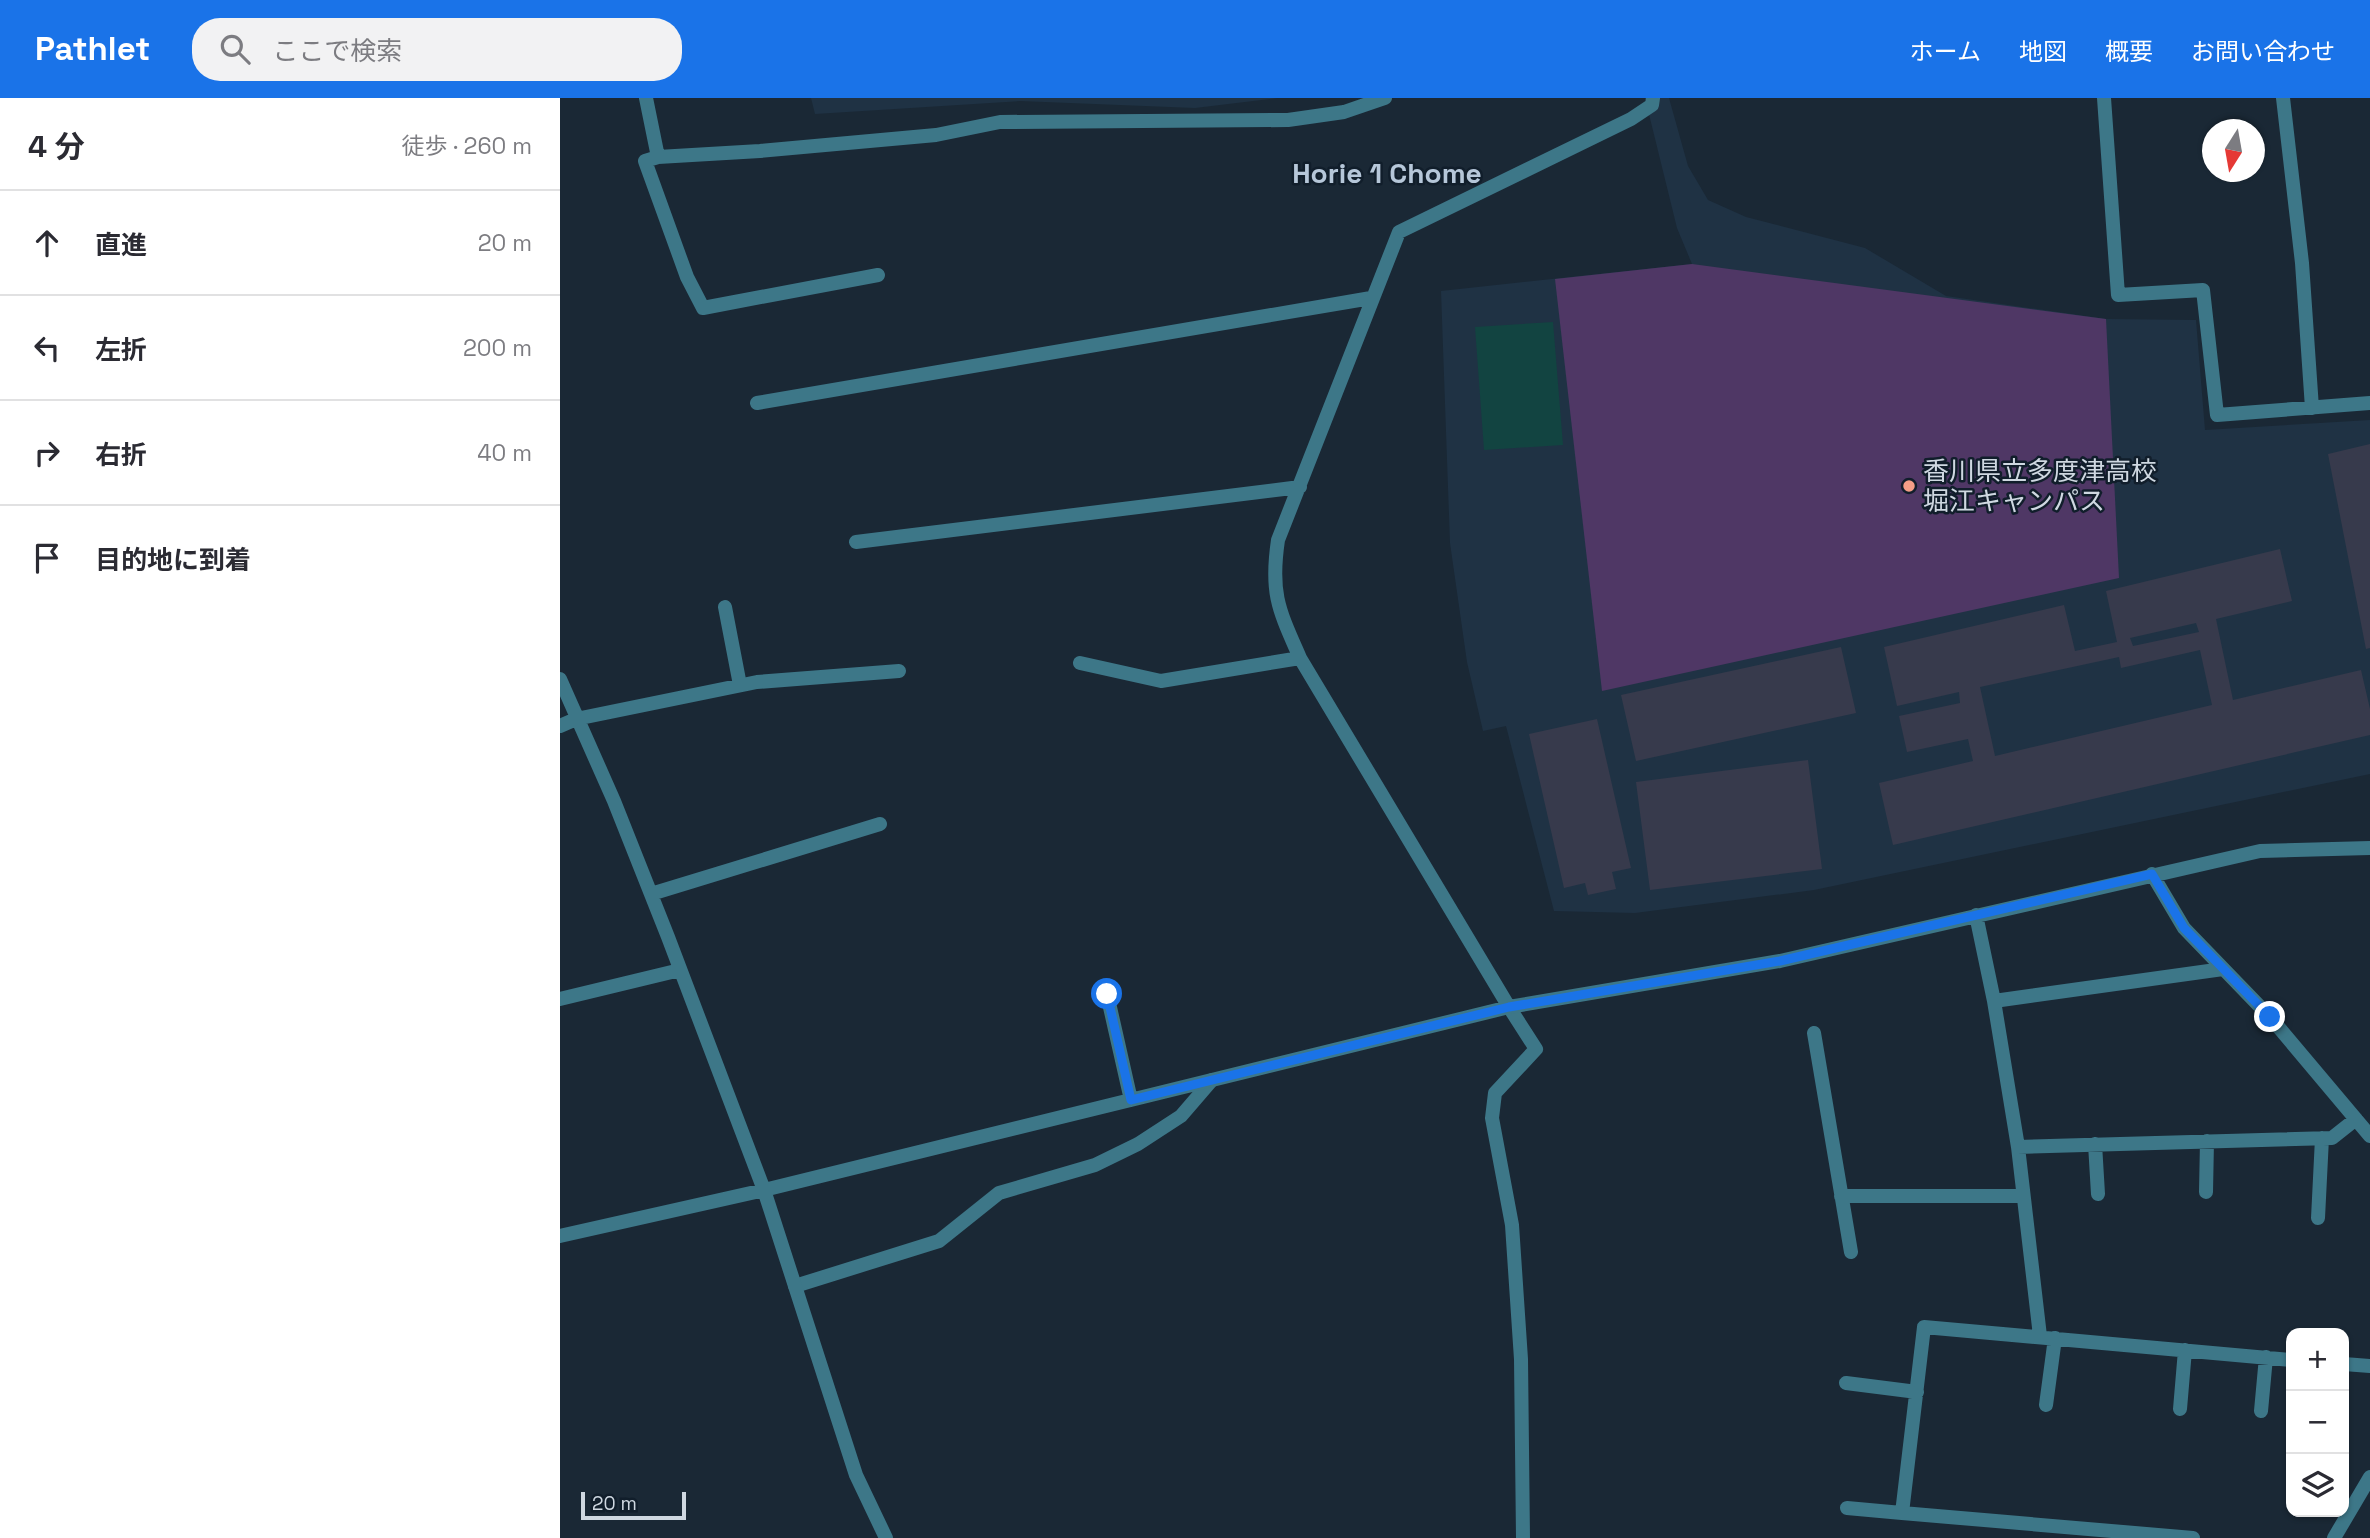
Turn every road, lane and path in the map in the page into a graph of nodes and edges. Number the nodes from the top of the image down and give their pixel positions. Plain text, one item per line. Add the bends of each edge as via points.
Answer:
1 (646, 98) edge
2 (1385, 98) edge
3 (1653, 98) edge
4 (2104, 98) edge
5 (2283, 98) edge
6 (658, 157) junction
7 (878, 275) dead end
8 (1371, 298) junction
9 (757, 402) dead end
10 (2370, 403) edge
11 (2312, 408) junction
12 (1300, 487) junction
13 (856, 542) dead end
14 (725, 607) dead end
15 (1300, 658) junction
16 (1080, 663) dead end
17 (899, 671) dead end
18 (560, 680) edge
19 (740, 685) junction
20 (576, 719) junction
21 (560, 726) edge
22 (880, 824) dead end
23 (2370, 848) edge
24 (2152, 874) junction
25 (651, 894) junction
26 (1976, 915) junction
27 (2222, 969) junction
28 (680, 970) junction
29 (1107, 994) dead end
30 (560, 999) edge
31 (1994, 1001) junction
32 (1509, 1007) junction
33 (1814, 1033) dead end
34 (1212, 1080) junction
35 (1131, 1100) junction
36 (2356, 1119) junction
37 (2370, 1136) edge
38 (2322, 1138) junction
39 (2207, 1141) junction
40 (2095, 1144) junction
41 (2018, 1147) junction
42 (764, 1190) junction
43 (2206, 1192) dead end
44 (2098, 1194) dead end
45 (1841, 1196) junction
46 (2022, 1196) junction
47 (2318, 1218) dead end
48 (560, 1236) edge
49 (1851, 1252) dead end
50 (794, 1286) junction
51 (2048, 1337) junction
52 (2185, 1350) junction
53 (2266, 1357) junction
54 (2286, 1359) edge
55 (2349, 1364) edge
56 (2370, 1366) edge
57 (1846, 1383) dead end
58 (1917, 1392) junction
59 (2046, 1405) dead end
60 (2180, 1409) dead end
61 (2261, 1411) dead end
62 (2370, 1478) edge
63 (1847, 1508) dead end
64 (1902, 1513) junction
65 (2037, 1531) edge
66 (886, 1538) edge
67 (1523, 1538) edge
68 (2193, 1538) edge
69 (2334, 1538) edge

1 - 6 street
2 - 6 street via 1344,112 1288,120 1000,122 936,135
3 - 8 street via 1652,105 1631,119 1399,232
4 - 11 street via 2119,295 2203,290 2217,415
5 - 11 street via 2302,262
6 - 7 street via 645,161 703,308
8 - 9 street
8 - 12 street
10 - 11 street
12 - 13 street
12 - 15 street via 1278,540 1273,576 1278,608
14 - 19 street
15 - 16 street via 1161,681
15 - 32 street
17 - 19 street
18 - 20 street
19 - 20 street
20 - 21 street
20 - 25 street
22 - 25 street
23 - 24 street via 2260,850
24 - 26 street
24 - 27 street via 2184,928
25 - 28 street
26 - 31 street
26 - 32 street via 1780,961
27 - 31 street
27 - 36 street via 2270,1017
28 - 30 street
28 - 42 street
29 - 35 street
31 - 41 street
32 - 34 street
32 - 67 street via 1536,1049 1495,1093 1492,1118 1512,1225 1521,1359
33 - 45 street
34 - 35 street
34 - 50 street via 1181,1116 1138,1144 1095,1165 999,1194 939,1241
35 - 42 street
36 - 37 street
36 - 38 street via 2332,1138
38 - 39 street
38 - 47 street
39 - 40 street
39 - 43 street
40 - 41 street
40 - 44 street
41 - 46 street
42 - 48 street
42 - 50 street
45 - 46 street
45 - 49 street
46 - 51 street
50 - 66 street via 856,1475
51 - 52 street
51 - 58 street via 1924,1327
51 - 59 street
52 - 53 street
52 - 60 street
53 - 54 street
53 - 61 street
55 - 56 street
57 - 58 street
58 - 64 street
62 - 69 street
63 - 64 street
64 - 65 street
65 - 68 street

